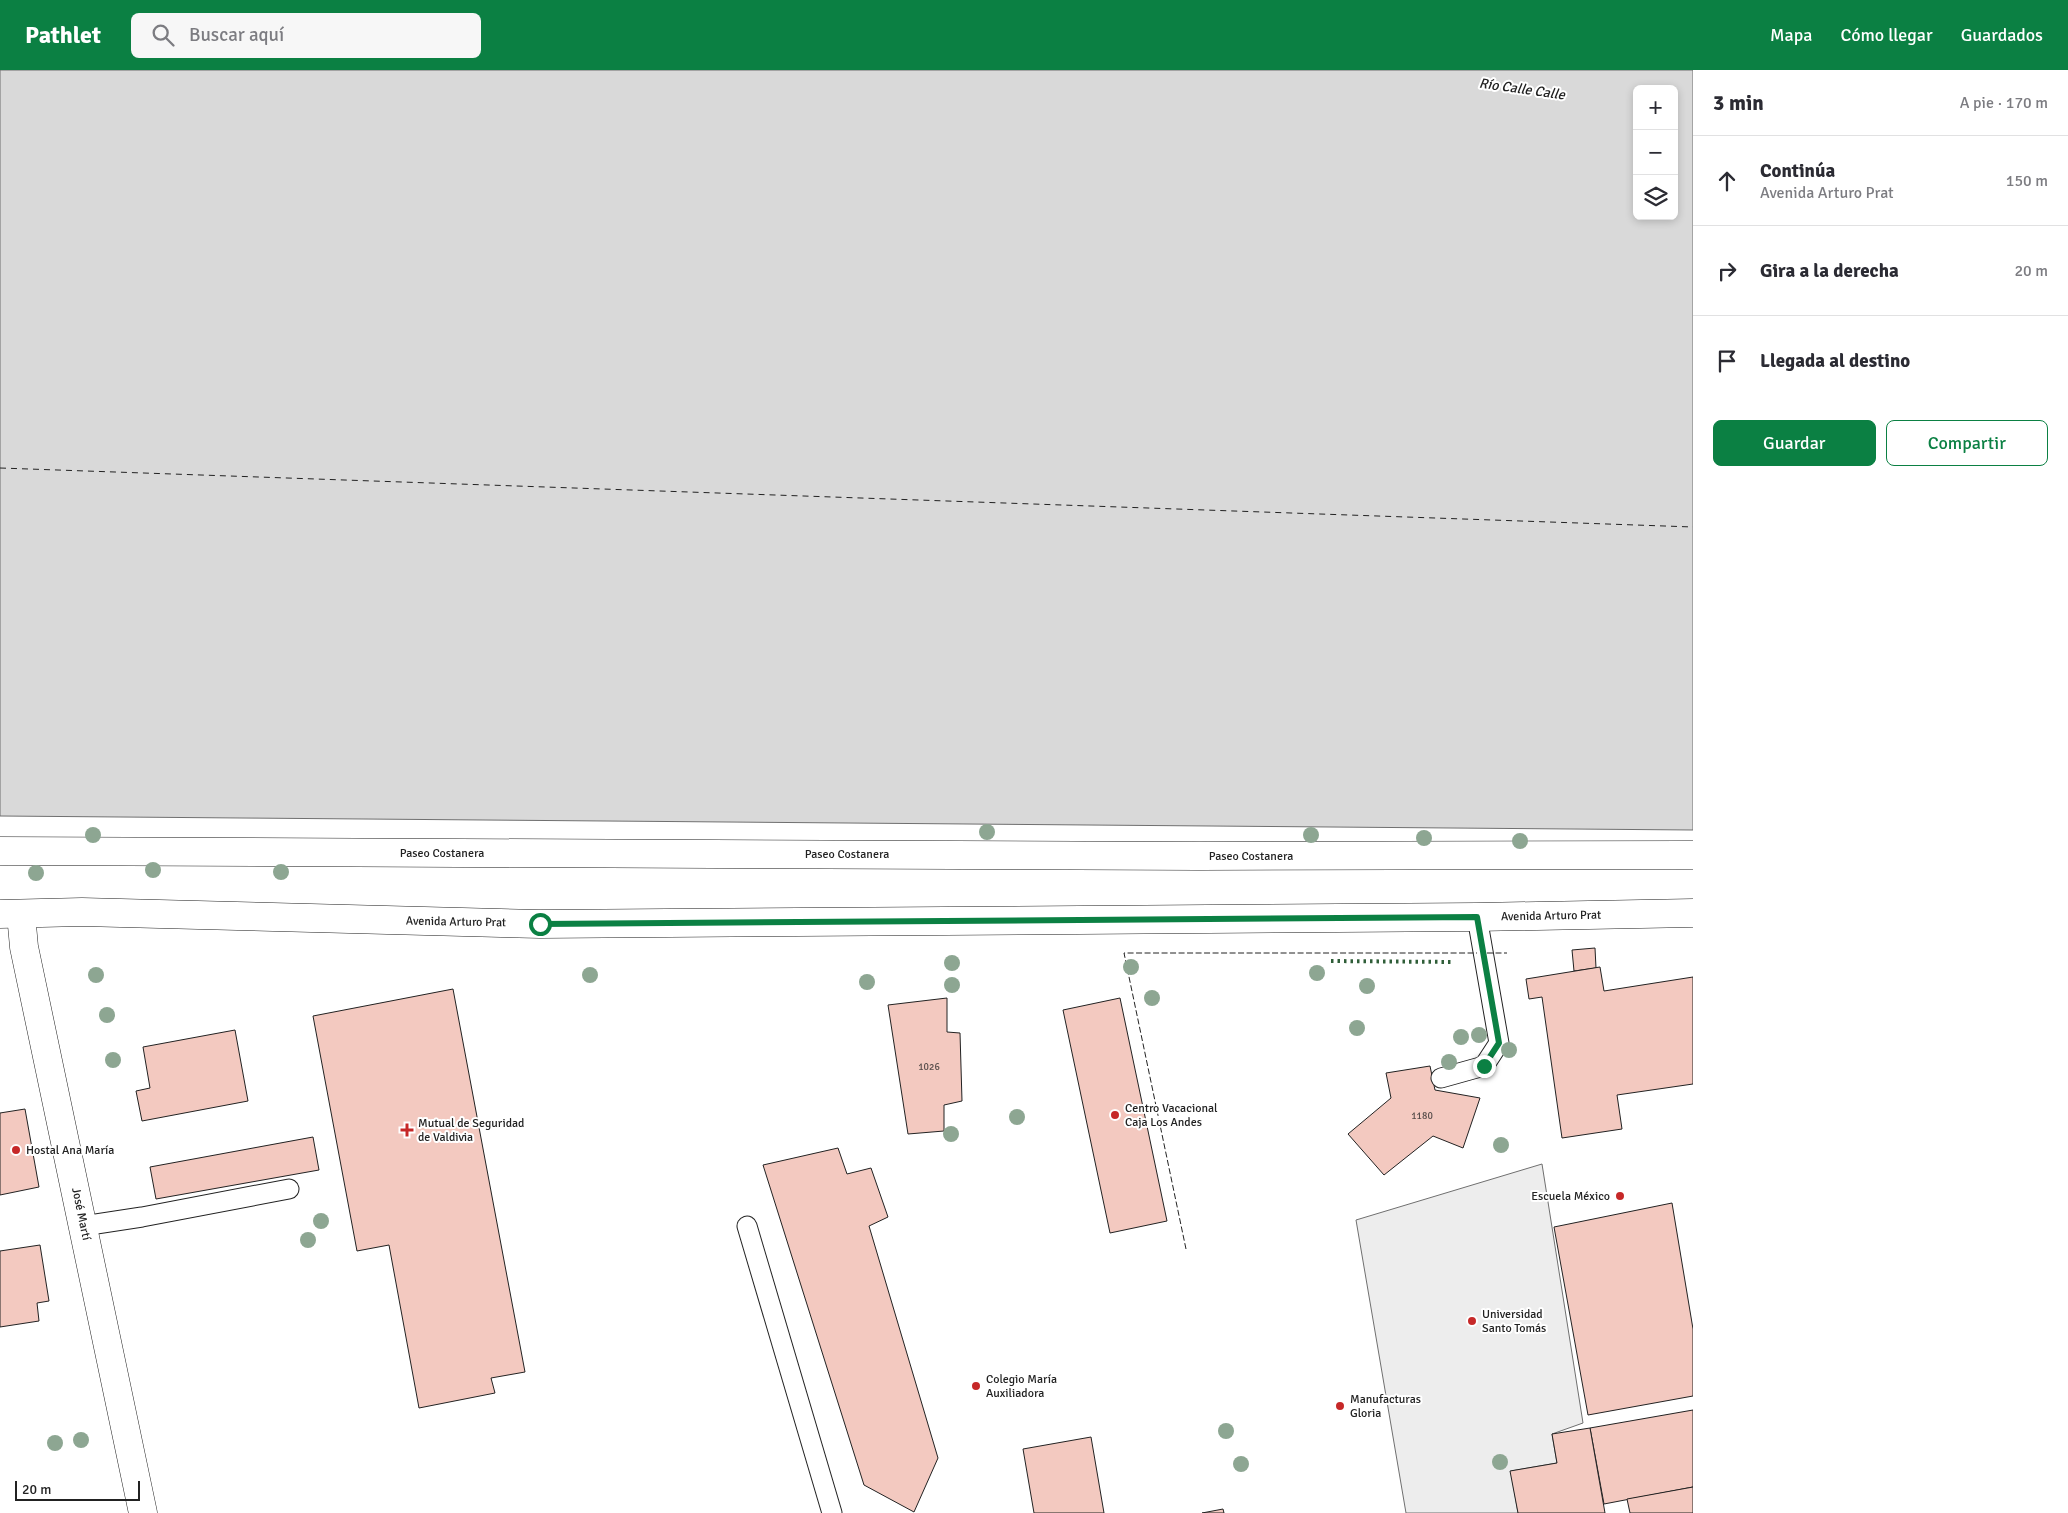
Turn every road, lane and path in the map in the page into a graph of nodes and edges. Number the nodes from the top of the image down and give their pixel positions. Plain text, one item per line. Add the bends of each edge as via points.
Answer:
1 (0, 851) edge
2 (1693, 855) edge
3 (1693, 913) edge
4 (10, 914) edge
5 (1477, 917) junction
6 (1441, 1078) dead end
7 (289, 1188) dead end
8 (83, 1226) junction
9 (747, 1226) dead end
10 (144, 1513) edge
11 (832, 1513) edge

1 - 2 street, Paseo Costanera
3 - 5 street, Avenida Arturo Prat
4 - 5 street, Avenida Arturo Prat via 82,912 540,924
4 - 8 street, José Martí via 24,947
5 - 6 lane via 1499,1043 1484,1066
7 - 8 lane
8 - 10 street, José Martí
9 - 11 lane

